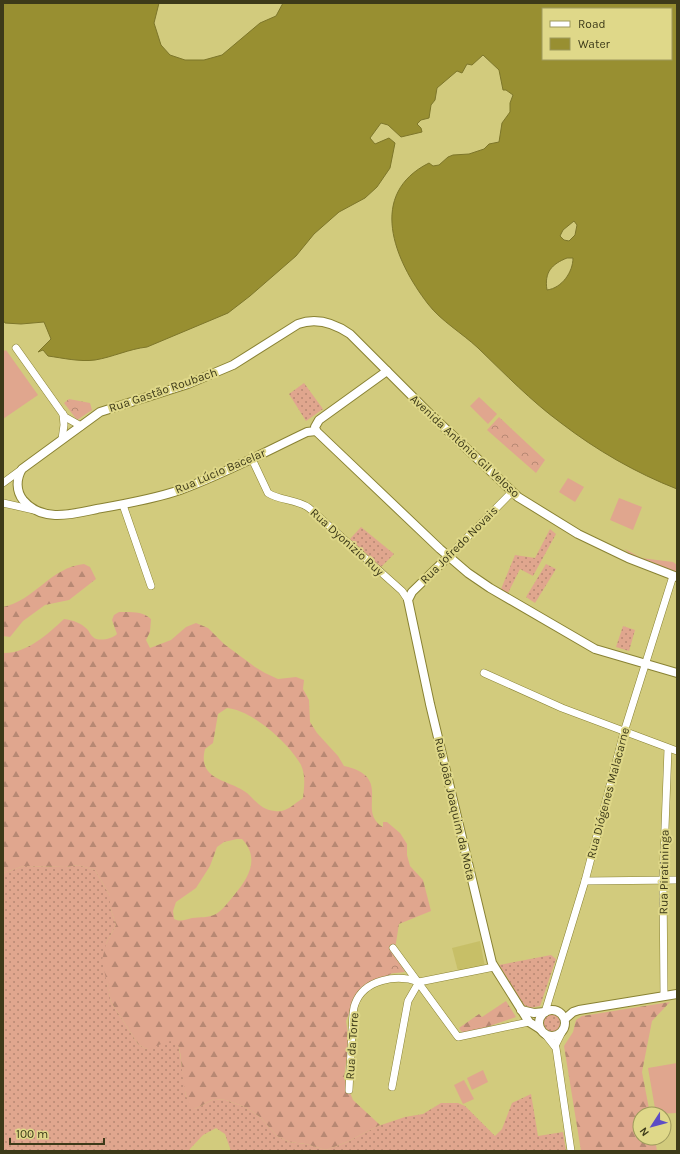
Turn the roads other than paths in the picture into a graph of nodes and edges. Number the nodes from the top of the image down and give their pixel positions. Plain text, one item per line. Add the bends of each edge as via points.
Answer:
1 (16, 348) dead end
2 (387, 371) junction
3 (63, 414) junction
4 (81, 426) junction
5 (316, 431) junction
6 (62, 439) junction
7 (252, 459) junction
8 (22, 469) junction
9 (3, 483) edge
10 (512, 492) junction
11 (3, 503) edge
12 (123, 505) junction
13 (42, 512) junction
14 (449, 556) junction
15 (675, 576) edge
16 (151, 586) dead end
17 (408, 600) junction
18 (644, 664) junction
19 (484, 673) dead end
20 (677, 673) edge
21 (624, 732) junction
22 (668, 749) junction
23 (677, 751) edge
24 (663, 880) junction
25 (677, 880) edge
26 (585, 881) junction
27 (393, 948) dead end
28 (494, 967) junction
29 (419, 982) junction
30 (677, 994) edge
31 (664, 996) junction
32 (521, 1010) junction
33 (545, 1012) junction
34 (565, 1019) junction
35 (529, 1022) junction
36 (543, 1032) junction
37 (562, 1032) junction
38 (555, 1046) junction
39 (392, 1086) dead end
40 (349, 1090) dead end
41 (571, 1151) edge

1 - 3 street
2 - 4 street, Rua Gastão Roubach via 343,329 326,322 307,321 298,324 233,365 188,384 108,409
2 - 5 street via 319,420 315,427
2 - 10 street, Avenida Antônio Gil Veloso
3 - 4 street via 71,422
3 - 6 street
4 - 6 street, Rua Gastão Roubach
5 - 7 street, Rua Lúcio Bacelar via 307,432
5 - 14 street
6 - 8 street, Rua Gastão Roubach
7 - 12 street, Rua Lúcio Bacelar via 179,490
7 - 17 street, Rua Dyonizio Ruy via 268,493 309,508
8 - 9 street, Rua Gastão Roubach
8 - 13 street via 18,481 19,493 26,503
10 - 14 street, Rua Jofredo Novais
10 - 15 street, Avenida Antônio Gil Veloso via 578,534 628,558
11 - 13 street, Rua Lúcio Bacelar
12 - 13 street, Rua Lúcio Bacelar via 66,516
12 - 16 street
14 - 17 street, Rua Jofredo Novais via 412,592
14 - 18 street via 490,588 595,649
15 - 18 street, Rua Diógenes Malacarne
17 - 28 street, Rua João Joaquim da Mota via 472,883
18 - 20 street
18 - 21 street, Rua Diógenes Malacarne
19 - 21 street
21 - 22 street
21 - 26 street, Rua Diógenes Malacarne
22 - 23 street
22 - 24 street, Rua Piratininga
24 - 25 street
24 - 26 street
24 - 31 street, Rua Piratininga
26 - 33 street, Rua Diógenes Malacarne
27 - 29 street
28 - 29 street
28 - 32 street, Rua João Joaquim da Mota
29 - 35 street via 455,1034 462,1037
29 - 39 street via 408,1001
29 - 40 street, Rua da Torre via 403,977 387,979 366,990 357,1000 353,1011
30 - 31 street
31 - 34 street via 579,1010
32 - 33 street
32 - 35 street, Rua João Joaquim da Mota
33 - 34 street via 555,1010
33 - 36 street via 539,1021
34 - 37 street via 566,1024
35 - 36 street
36 - 37 street via 554,1036
36 - 38 street
37 - 38 street
38 - 41 street

